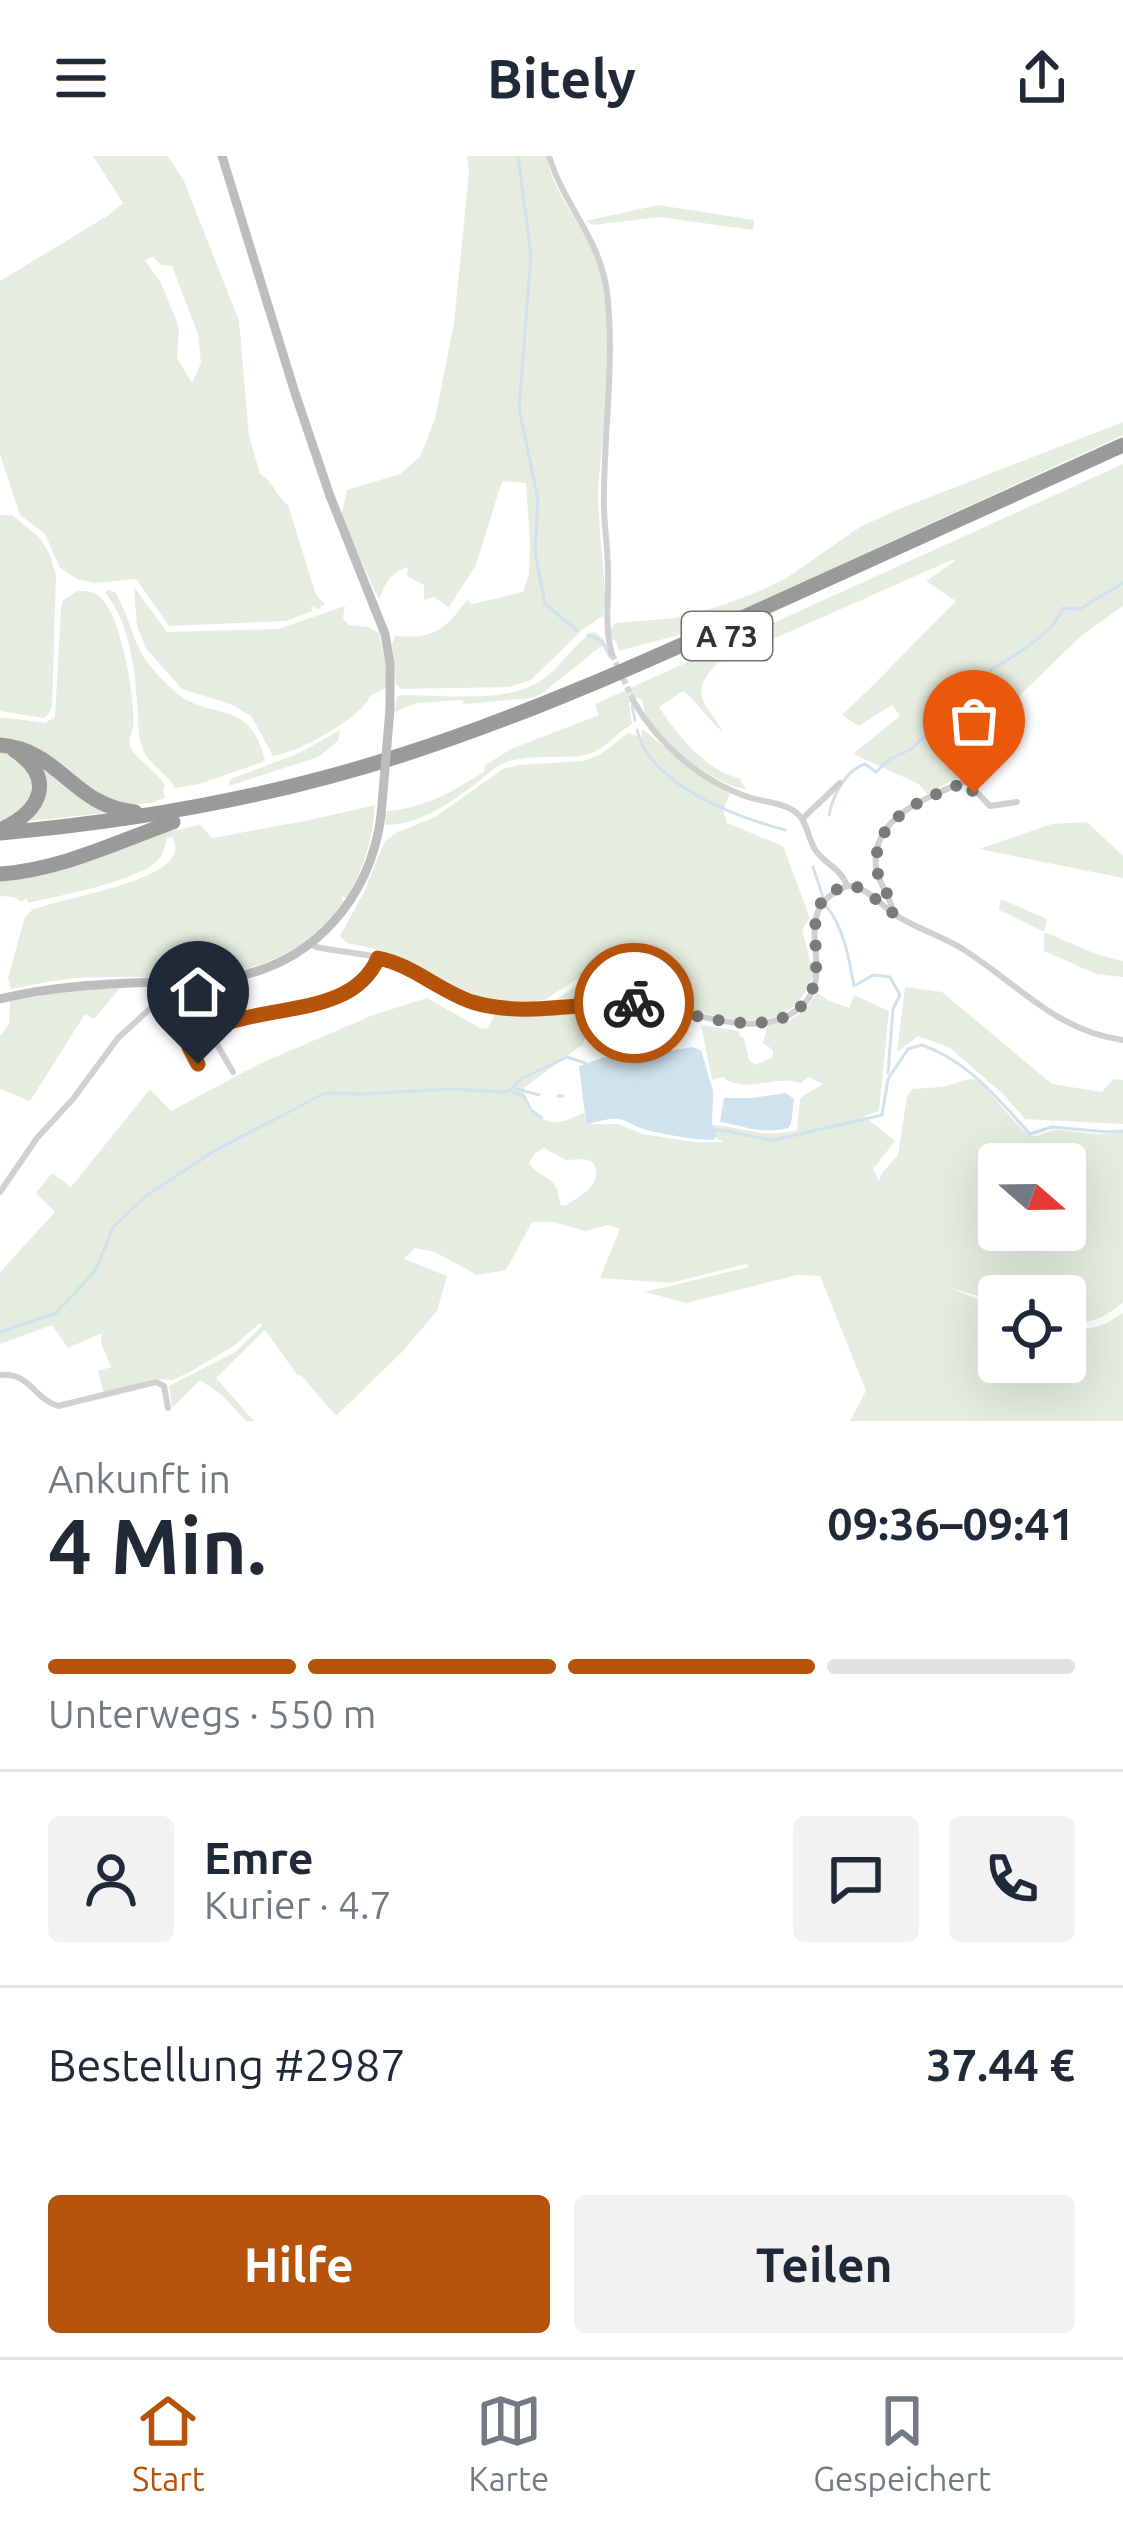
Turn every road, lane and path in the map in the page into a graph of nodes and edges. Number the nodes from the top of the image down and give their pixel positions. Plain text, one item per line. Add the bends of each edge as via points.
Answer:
1 (222, 156) edge
2 (549, 156) edge
3 (1123, 445) edge
4 (1123, 456) edge
5 (612, 654) tunnel mouth
6 (634, 702) tunnel mouth
7 (3, 745) edge
8 (840, 783) dead end
9 (1017, 802) dead end
10 (171, 817) junction
11 (802, 819) junction
12 (0, 832) edge
13 (0, 843) edge
14 (0, 874) edge
15 (847, 886) junction
16 (893, 913) junction
17 (311, 944) junction
18 (378, 958) junction
19 (159, 982) junction
20 (156, 998) junction
21 (0, 999) edge
22 (207, 1031) junction
23 (1123, 1040) edge
24 (198, 1064) dead end
25 (232, 1072) dead end
26 (0, 1192) edge
27 (0, 1375) edge
28 (168, 1408) dead end

1 - 17 street, bridge via 390,664 376,844 362,884
2 - 5 street via 601,259 607,291
3 - 10 highway, A 73 via 506,719 399,757
4 - 10 highway, A 73 via 511,728 321,789
6 - 11 street via 651,730 691,764
7 - 10 highway via 40,755 99,803
7 - 12 highway via 35,769 39,791 27,815
8 - 11 street
9 - 16 street via 990,806 966,782 894,819 876,861
10 - 12 highway, A 73
10 - 13 highway, A 73
10 - 14 highway via 57,864
11 - 15 street via 816,851
15 - 16 street
15 - 18 street via 814,918 817,970 806,1002 763,1022 636,1003 538,1009 473,1002
16 - 23 street via 960,948 1076,1028
17 - 18 street
17 - 19 street via 248,974
18 - 22 street via 371,974 340,995
19 - 20 street
19 - 21 street
20 - 22 street via 190,998
20 - 26 street
22 - 24 street via 189,1047
22 - 25 street
27 - 28 street via 19,1376 58,1406 156,1382

